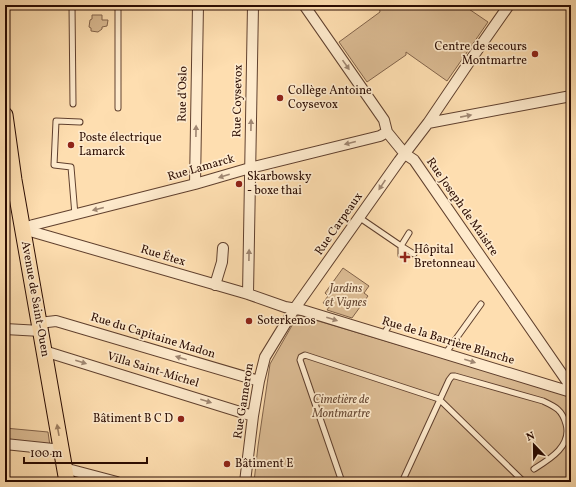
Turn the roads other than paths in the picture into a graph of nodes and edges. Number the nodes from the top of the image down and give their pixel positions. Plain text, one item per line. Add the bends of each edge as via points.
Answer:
1 (72, 5) edge
2 (118, 5) edge
3 (198, 5) edge
4 (253, 5) edge
5 (304, 5) edge
6 (509, 5) edge
7 (571, 96) edge
8 (72, 104) dead end
9 (118, 108) dead end
10 (5, 115) edge
11 (80, 122) dead end
12 (428, 123) junction
13 (387, 132) junction
14 (405, 154) junction
15 (250, 168) junction
16 (195, 184) junction
17 (11, 190) edge
18 (75, 215) junction
19 (360, 218) junction
20 (23, 229) junction
21 (409, 233) dead end
22 (401, 246) junction
23 (223, 248) dead end
24 (414, 254) dead end
25 (401, 255) dead end
26 (215, 285) junction
27 (248, 294) junction
28 (481, 304) dead end
29 (295, 308) junction
30 (390, 324) dead end
31 (40, 327) junction
32 (5, 329) edge
33 (383, 335) junction
34 (44, 350) junction
35 (445, 354) junction
36 (259, 381) junction
37 (571, 387) edge
38 (571, 392) edge
39 (439, 399) junction
40 (253, 416) junction
41 (5, 444) edge
42 (61, 448) junction
43 (534, 469) dead end
44 (66, 475) edge
45 (117, 482) edge
46 (245, 482) edge
47 (342, 482) edge
48 (402, 482) edge
49 (524, 482) edge

1 - 8 lane
2 - 9 lane
16 -> 3 street, Rue d'Oslo
15 -> 4 street, Rue Coysevox
5 -> 13 street, Rue Joseph de Maistre via 384,120
6 - 12 street
12 -> 7 street
10 - 17 main road, Avenue de Saint-Ouen
11 - 18 lane via 56,121 54,165 71,167
12 - 14 street, Rue Carpeaux
13 - 14 street, Rue Joseph de Maistre
13 -> 15 street, Rue Lamarck via 380,136
14 -> 19 street, Rue Carpeaux
14 - 37 street, Rue Joseph de Maistre via 414,160
15 -> 16 street, Rue Lamarck
27 -> 15 street, Rue Coysevox
16 -> 18 street, Rue Lamarck
17 - 20 main road, Avenue de Saint-Ouen
18 - 20 street, Rue Lamarck
19 - 22 lane
19 - 29 street, Rue Carpeaux
20 - 26 street, Rue Étex
20 - 31 main road, Avenue de Saint-Ouen
21 - 22 lane
22 - 24 lane
22 - 25 lane
23 - 26 street
26 - 27 street, Rue Étex
27 - 29 street, Rue Étex
28 - 35 lane
29 -> 33 street, Rue de la Barrière Blanche
29 - 36 street, Rue Ganneron via 265,357
30 - 33 lane
31 - 32 street, Rue du Capitaine Madon
31 - 34 main road, Avenue de Saint-Ouen
36 -> 31 street, Rue du Capitaine Madon via 56,321
33 - 35 street, Rue de la Barrière Blanche
34 -> 40 street, Villa Saint-Michel
42 -> 34 main road, Avenue de Saint-Ouen
35 -> 38 street, Rue de la Barrière Blanche
36 - 40 street, Rue Ganneron
39 - 43 lane via 449,380 455,376 555,406 564,415 568,429 566,441 560,450
39 - 47 lane via 305,355 301,357
39 - 48 lane
39 - 49 lane
40 - 46 street, Rue Ganneron
41 - 42 street
42 - 44 main road, Avenue de Saint-Ouen
44 - 45 street

